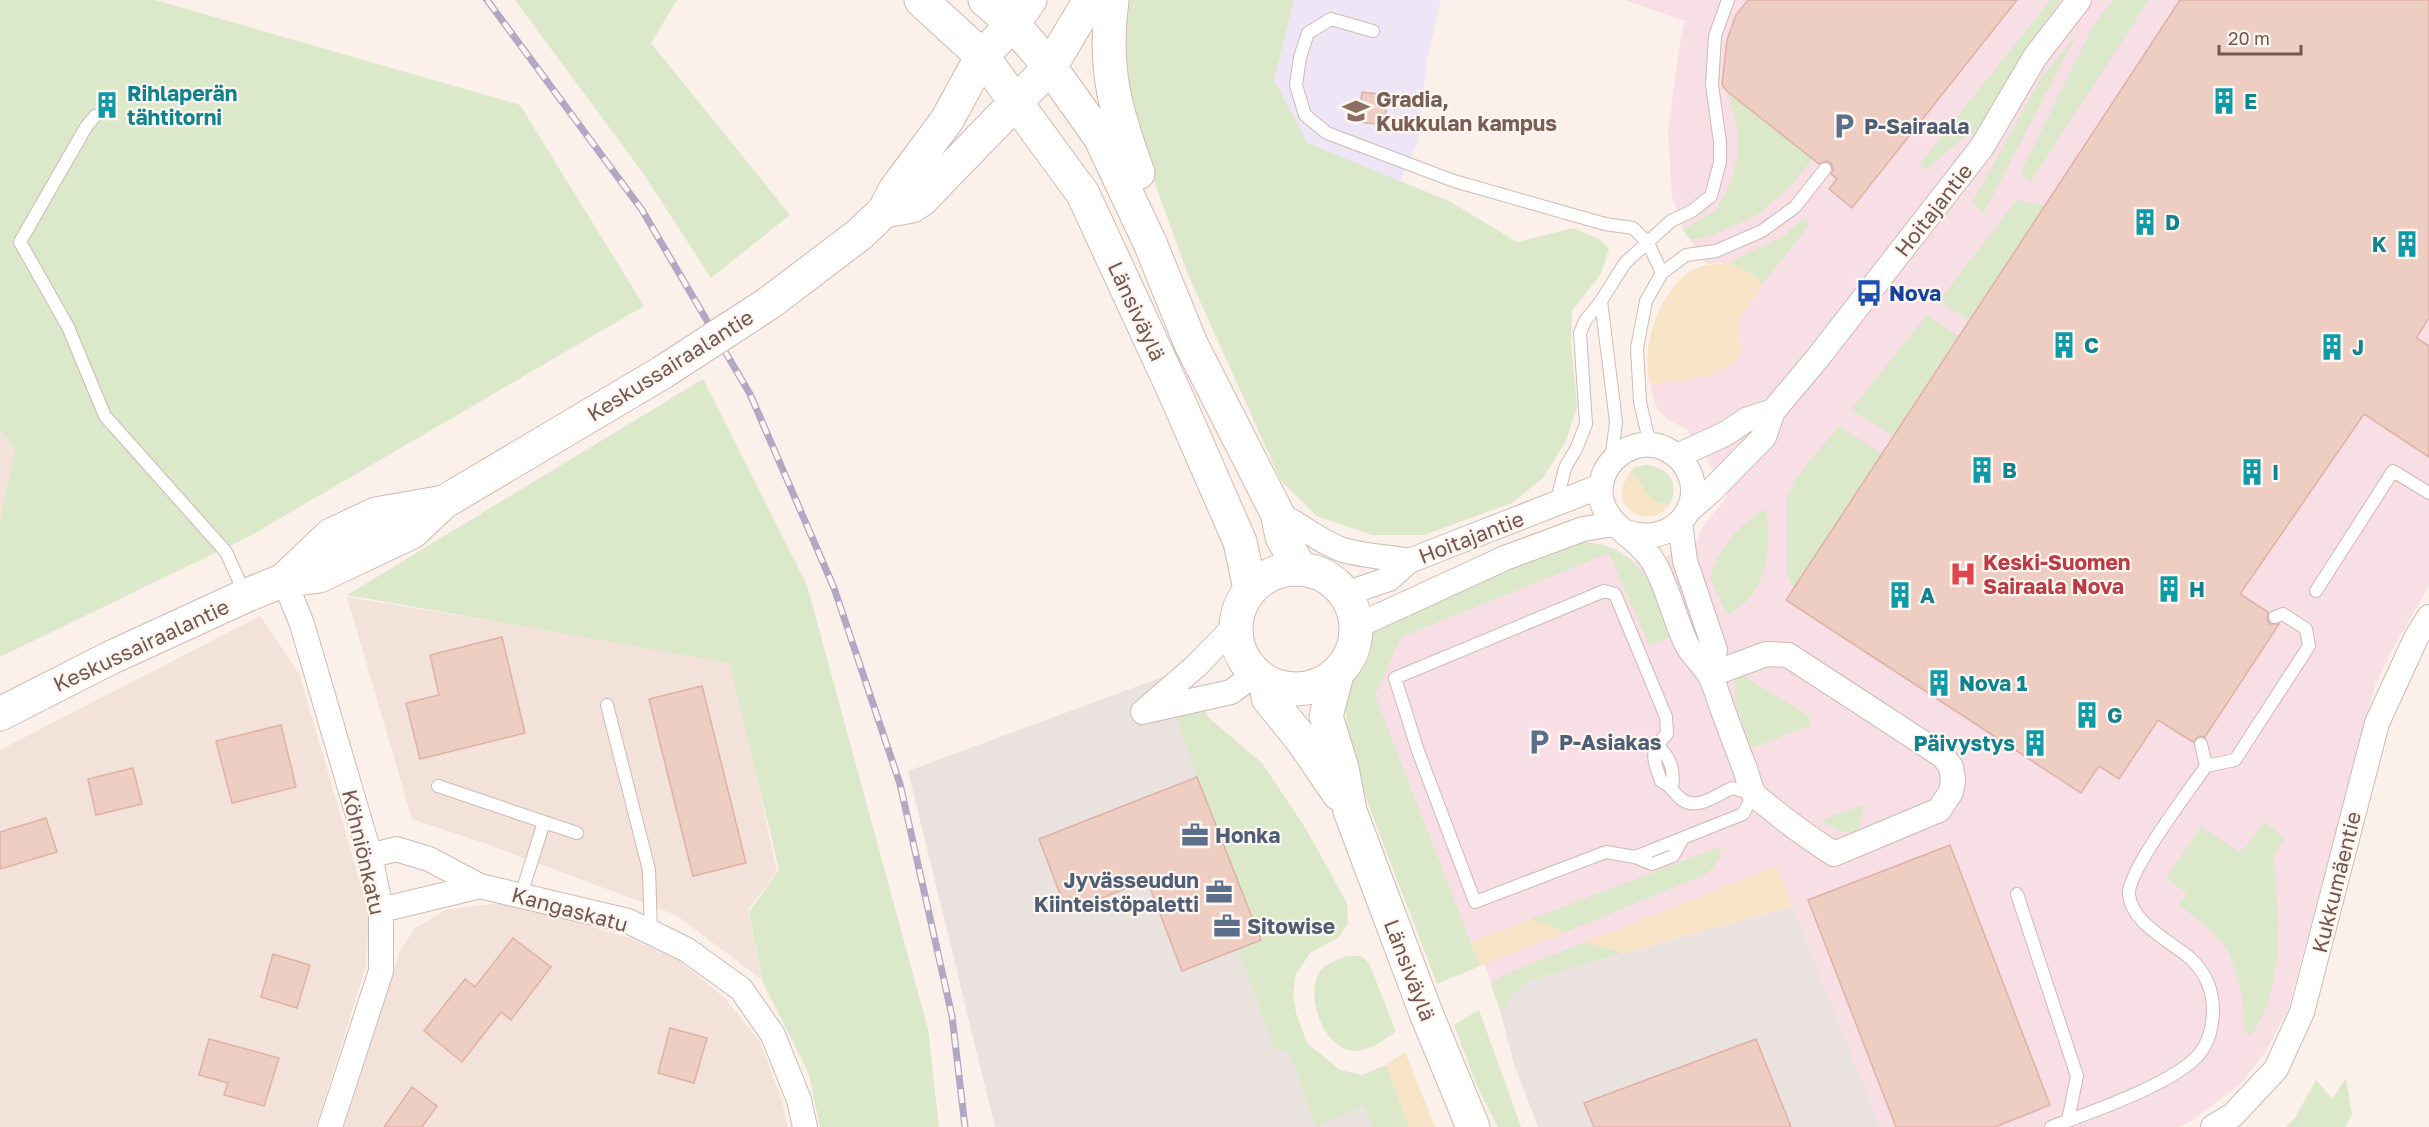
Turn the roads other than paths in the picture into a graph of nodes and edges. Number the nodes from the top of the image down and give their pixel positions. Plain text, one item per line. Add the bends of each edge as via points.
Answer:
1 (921, 0) edge
2 (985, 0) edge
3 (1090, 0) edge
4 (1112, 0) edge
5 (1728, 0) edge
6 (2079, 0) edge
7 (1022, 12) edge
8 (1373, 31) dead end
9 (982, 56) junction
10 (1050, 67) junction
11 (1018, 102) junction
12 (95, 116) dead end
13 (1825, 169) dead end
14 (884, 211) junction
15 (1150, 243) junction
16 (1648, 243) junction
17 (1662, 273) junction
18 (1601, 301) junction
19 (1773, 411) junction
20 (1650, 445) junction
21 (1677, 456) junction
22 (1611, 462) junction
23 (1601, 486) junction
24 (2429, 493) edge
25 (1556, 504) junction
26 (1277, 513) junction
27 (1684, 517) junction
28 (1620, 528) junction
29 (1409, 561) junction
30 (1300, 568) junction
31 (284, 580) junction
32 (1250, 589) junction
33 (2316, 591) dead end
34 (1345, 594) junction
35 (245, 596) junction
36 (2275, 617) dead end
37 (2429, 617) edge
38 (1236, 625) junction
39 (1357, 627) junction
40 (1337, 674) junction
41 (1710, 675) junction
42 (1261, 678) junction
43 (607, 705) dead end
44 (0, 714) edge
45 (2201, 744) dead end
46 (2206, 766) junction
47 (438, 786) dead end
48 (1754, 794) junction
49 (1350, 811) junction
50 (543, 822) junction
51 (578, 833) dead end
52 (370, 856) junction
53 (480, 886) junction
54 (2017, 894) dead end
55 (521, 895) junction
56 (381, 910) junction
57 (651, 933) junction
58 (2068, 1120) junction
59 (330, 1127) edge
60 (805, 1127) edge
61 (1473, 1127) edge
62 (2051, 1127) edge
63 (2213, 1127) edge

1 - 9 main road, Länsiväylä
2 - 7 main road, Länsiväylä
3 - 10 main road
4 - 15 main road via 1110,81 1119,121 1140,177
5 - 16 lane via 1715,36 1712,85 1720,162 1711,196 1671,221
6 - 19 street, Hoitajantie via 2035,57 1982,147
7 - 9 main road, Keskussairaalantie
7 - 10 main road, Länsiväylä
8 - 16 lane via 1331,19 1308,33 1299,57 1296,85 1305,115 1327,133 1454,181 1605,224 1633,228
9 - 11 main road, Länsiväylä
9 - 14 main road, Keskussairaalantie via 947,120
10 - 11 main road
10 - 15 main road, Länsiväylä via 1100,137
11 - 14 main road via 921,200 912,206
11 - 32 main road, Länsiväylä via 1083,194 1240,542
12 - 35 lane via 20,242 68,327 105,416 226,552
13 - 17 lane via 1794,207 1762,231 1716,251 1686,255
14 - 31 main road, Keskussairaalantie, bridge via 769,303 663,372 444,502 412,532 319,576
15 - 26 main road, Länsiväylä via 1191,344
16 - 17 lane
16 - 18 lane via 1625,263
17 - 20 lane via 1646,301 1637,348 1640,402
18 - 22 lane via 1616,422
18 - 25 lane via 1580,333 1586,424 1565,468
19 - 21 street via 1746,420
19 - 27 street, Hoitajantie via 1764,437
20 - 21 street
20 - 22 street via 1634,446
21 - 27 street via 1692,482 1693,497
22 - 23 street
23 - 25 street, Hoitajantie
23 - 28 street via 1604,506
24 - 33 lane via 2393,471
25 - 29 street, Hoitajantie
26 - 29 street via 1345,550
26 - 30 main road, Länsiväylä via 1282,537
27 - 28 street via 1669,532 1655,536 1640,537
27 - 41 street via 1685,561 1715,650
28 - 39 street, Hoitajantie via 1583,529 1505,558
28 - 41 street via 1653,562 1693,657
29 - 34 street, Hoitajantie via 1389,579
30 - 32 main road via 1274,573
30 - 34 main road via 1326,577
31 - 35 main road, Keskussairaalantie
31 - 52 street, Köhniönkatu via 302,624
32 - 38 main road
34 - 39 main road
35 - 44 main road, Keskussairaalantie
36 - 46 lane via 2283,614 2306,629 2309,646 2235,760
37 - 63 street, Kukkumäentie via 2377,723 2302,1012 2276,1069 2233,1115
38 - 42 main road via 1240,652
38 - 42 street via 1143,712 1231,692
39 - 40 main road via 1352,652
40 - 42 main road via 1316,687 1304,689 1278,687
40 - 49 main road, Länsiväylä via 1326,716
41 - 48 street
41 - 48 street via 1766,654 1788,655 1943,756 1951,767 1952,792 1939,810 1834,854 1788,824
42 - 49 main road, Länsiväylä via 1268,698
43 - 57 lane via 649,870
45 - 46 lane
46 - 58 lane via 2136,870 2129,893 2139,918 2191,960 2209,985 2213,1019 2209,1036 2201,1052 2172,1077
47 - 50 lane
48 - 48 lane via 1743,814 1635,857 1606,852 1474,902 1395,678 1604,591 1616,594 1666,717 1667,734 1656,745 1667,754 1674,775 1672,786 1680,798 1692,804 1704,802 1732,788
49 - 61 main road, Länsiväylä
50 - 51 lane
50 - 55 lane
52 - 53 street, Kangaskatu via 396,849 429,859
52 - 56 street, Köhniönkatu
53 - 55 street, Kangaskatu
53 - 56 street, Kangaskatu
54 - 58 lane via 2077,1076
55 - 57 street, Kangaskatu via 628,921
56 - 59 street, Köhniönkatu via 381,971
57 - 60 street, Kangaskatu via 687,950 741,989 772,1035 799,1100
58 - 62 lane

